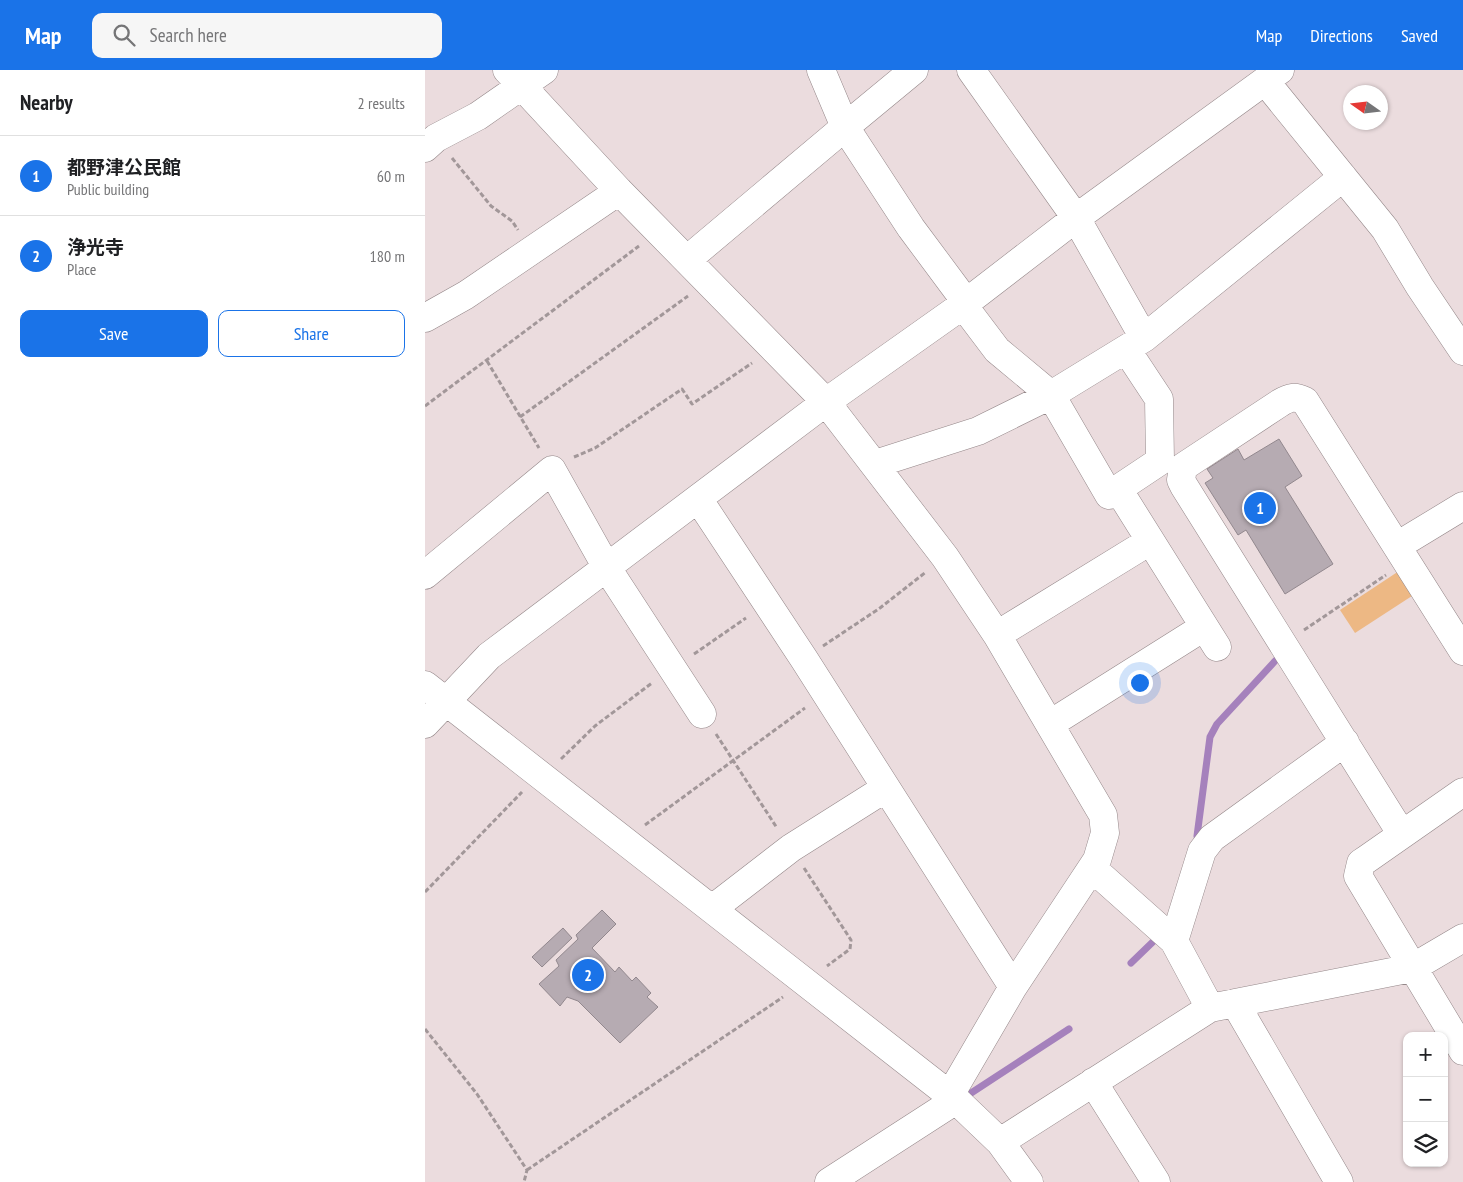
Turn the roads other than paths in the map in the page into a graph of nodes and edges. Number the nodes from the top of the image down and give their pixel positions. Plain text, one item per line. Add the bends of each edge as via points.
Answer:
1 (544, 70) edge
2 (821, 70) edge
3 (914, 70) edge
4 (971, 70) edge
5 (1272, 76) edge
6 (514, 78) edge
7 (845, 126) junction
8 (433, 134) edge
9 (1343, 177) junction
10 (619, 191) junction
11 (1076, 218) junction
12 (688, 259) junction
13 (964, 304) junction
14 (425, 318) edge
15 (1135, 343) junction
16 (1463, 351) edge
17 (1051, 394) junction
18 (826, 402) junction
19 (875, 464) junction
20 (1118, 489) junction
21 (699, 500) junction
22 (1463, 506) edge
23 (1151, 542) junction
24 (1402, 554) junction
25 (607, 568) junction
26 (426, 571) edge
27 (997, 635) junction
28 (1463, 650) edge
29 (435, 693) edge
30 (702, 714) dead end
31 (425, 724) edge
32 (1050, 724) junction
33 (1345, 742) junction
34 (886, 788) junction
35 (1463, 792) edge
36 (1401, 833) junction
37 (1092, 868) junction
38 (712, 909) junction
39 (1463, 938) edge
40 (1174, 941) junction
41 (1412, 968) junction
42 (1013, 987) junction
43 (1223, 1006) junction
44 (1463, 1051) edge
45 (1093, 1082) junction
46 (953, 1097) junction
47 (1000, 1142) junction
48 (829, 1182) edge
49 (1029, 1182) edge
50 (1155, 1182) edge
51 (1339, 1182) edge

1 - 6 street
2 - 7 street
3 - 7 street
4 - 11 street
5 - 9 street
5 - 11 street
6 - 8 street via 478,116
6 - 10 street
7 - 12 street
7 - 13 street
9 - 15 street
9 - 16 street via 1385,228
10 - 12 street
10 - 14 street via 466,295
11 - 13 street
11 - 15 street
12 - 18 street
13 - 17 street via 997,350
13 - 18 street
15 - 17 street
15 - 20 street via 1159,399 1160,461
17 - 19 street via 978,431
17 - 20 street via 1109,495
18 - 19 street
18 - 21 street
19 - 27 street via 945,557
20 - 23 street
21 - 25 street
21 - 34 street
22 - 24 street
23 - 27 street
23 - 32 street via 1210,637
24 - 28 street
24 - 33 street via 1311,408 1297,397 1289,397 1187,463 1181,473 1184,486
25 - 26 street via 551,470
25 - 29 street
25 - 30 street
27 - 32 street
29 - 31 street
29 - 38 street
32 - 37 street via 1103,815 1105,834
33 - 36 street
33 - 40 street via 1212,838 1203,852
34 - 38 street via 791,848
34 - 42 street
35 - 36 street
36 - 41 street via 1361,864 1358,876
37 - 40 street
37 - 42 street
38 - 46 street
39 - 41 street
40 - 43 street
41 - 43 street
41 - 44 street
42 - 46 street
43 - 45 street
43 - 51 street
45 - 47 street
45 - 50 street
46 - 47 street
46 - 48 street
47 - 49 street

